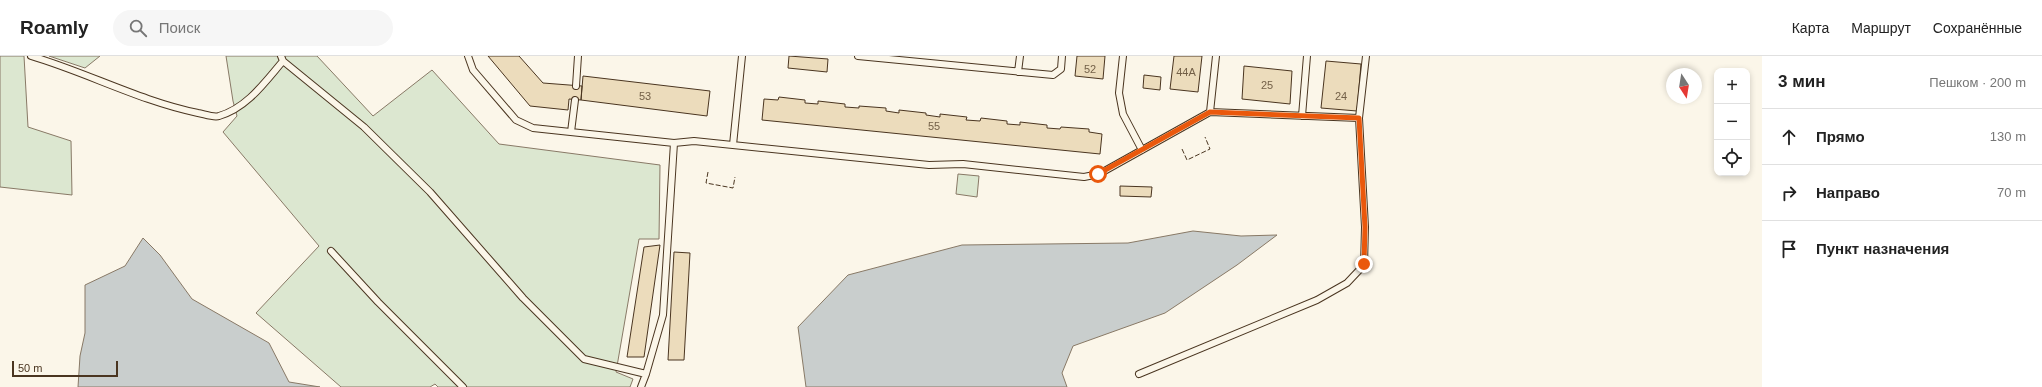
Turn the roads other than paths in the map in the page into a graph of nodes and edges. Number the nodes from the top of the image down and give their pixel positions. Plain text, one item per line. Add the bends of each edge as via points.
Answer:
1 (31, 56) edge
2 (468, 56) edge
3 (578, 56) edge
4 (742, 56) edge
5 (858, 56) edge
6 (1020, 56) edge
7 (1062, 56) edge
8 (1123, 56) edge
9 (1216, 56) edge
10 (1307, 56) edge
11 (1366, 56) edge
12 (282, 59) edge
13 (1018, 72) junction
14 (576, 86) dead end
15 (575, 100) dead end
16 (1210, 112) junction
17 (1302, 116) junction
18 (1359, 118) junction
19 (571, 132) junction
20 (674, 143) junction
21 (733, 145) junction
22 (1142, 150) junction
23 (331, 251) dead end
24 (646, 374) junction
25 (1139, 374) dead end
26 (463, 387) edge
27 (641, 387) edge

1 - 12 lane via 174,108 218,117 240,107 259,90
2 - 19 lane via 473,70 516,120 533,128
3 - 14 lane
4 - 21 lane
5 - 13 lane
6 - 13 lane
7 - 13 lane via 1060,70 1053,75
8 - 22 lane via 1119,93 1123,114
9 - 16 lane
10 - 17 lane
11 - 18 lane
12 - 24 lane via 364,127 430,192 523,298 584,359
15 - 19 lane
16 - 17 lane
16 - 22 lane
17 - 18 lane
18 - 25 lane via 1365,227 1364,264 1347,283 1317,300
19 - 20 lane
20 - 21 lane via 694,141
20 - 24 lane via 663,315
21 - 22 lane via 929,165 963,164 1084,177 1098,174
23 - 26 lane
24 - 27 lane

